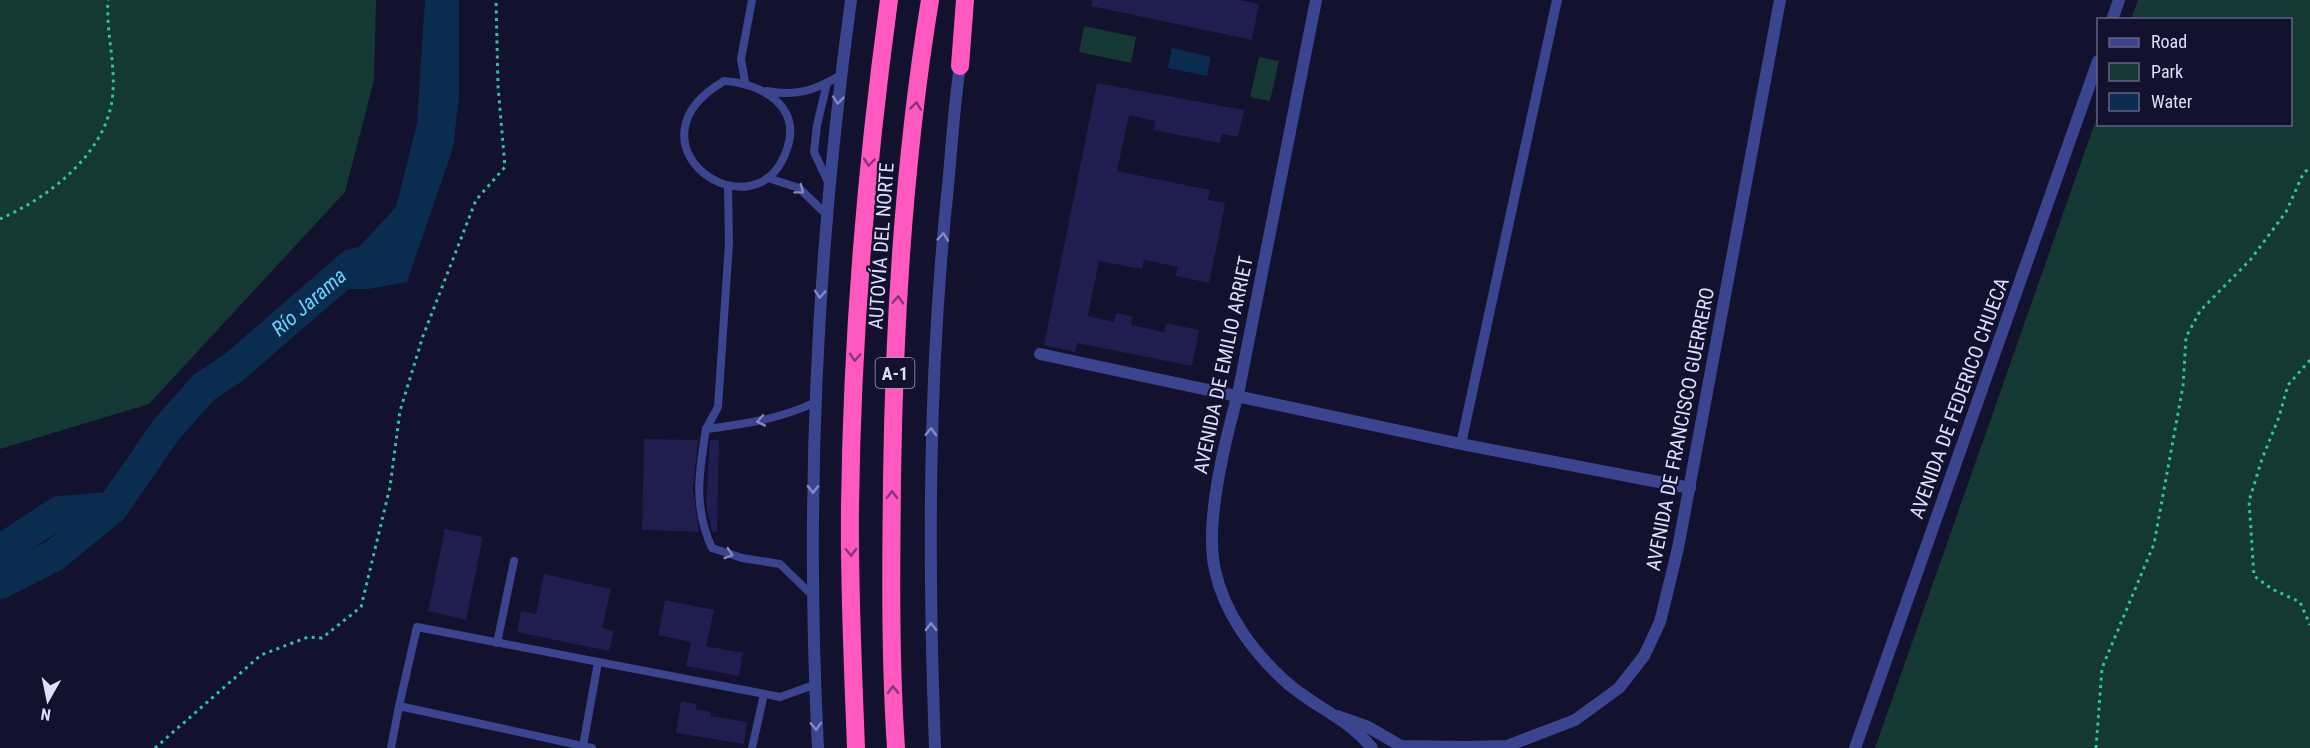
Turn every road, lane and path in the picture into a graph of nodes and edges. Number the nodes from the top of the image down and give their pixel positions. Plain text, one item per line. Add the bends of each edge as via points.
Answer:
1 (108, 0) edge
2 (496, 0) edge
3 (752, 0) edge
4 (851, 0) edge
5 (889, 0) edge
6 (930, 0) edge
7 (965, 0) edge
8 (972, 0) edge
9 (1316, 0) edge
10 (1557, 0) edge
11 (1780, 0) edge
12 (2119, 0) edge
13 (2113, 18) edge
14 (2097, 64) edge
15 (960, 66) junction
16 (841, 75) junction
17 (745, 82) junction
18 (827, 83) junction
19 (765, 91) junction
20 (2310, 167) edge
21 (768, 178) junction
22 (829, 184) junction
23 (728, 187) junction
24 (826, 214) junction
25 (0, 219) edge
26 (1040, 354) dead end
27 (2310, 360) edge
28 (1238, 394) junction
29 (816, 402) junction
30 (706, 429) junction
31 (1461, 444) junction
32 (1690, 488) junction
33 (514, 561) dead end
34 (813, 596) junction
35 (2310, 625) edge
36 (497, 643) junction
37 (598, 662) junction
38 (814, 685) junction
39 (764, 694) junction
40 (399, 706) junction
41 (1337, 716) junction
42 (587, 747) edge
43 (1400, 747) edge
44 (1466, 747) edge
45 (155, 748) edge
46 (391, 748) edge
47 (752, 748) edge
48 (818, 748) edge
49 (856, 748) edge
50 (896, 748) edge
51 (935, 748) edge
52 (1372, 748) edge
53 (1855, 748) edge
54 (2096, 748) edge

1 - 25 path via 114,90 110,116 70,174 31,205
2 - 45 path via 505,167 476,200 423,336 400,411 390,488 361,607 322,638 308,637 261,655
3 - 17 lane via 741,59
4 - 16 street
5 -> 49 highway, AUTOVÍA DEL NORTE / A-1 via 874,104 854,378 850,508
50 -> 6 highway, AUTOVÍA DEL NORTE / A-1 via 892,696 893,404 902,239
7 - 15 highway
8 - 15 street
9 - 28 street, AVENIDA DE EMILIO ARRIET
10 - 31 street
11 - 32 street, AVENIDA DE FRANCISCO GUERRERO
12 - 13 street
14 - 53 street, AVENIDA DE FEDERICO CHUECA
51 -> 15 street via 929,496 933,377
16 - 18 lane
16 -> 22 street
17 - 19 lane
17 - 23 lane via 723,81 705,92 692,106 684,126 684,145 694,166
18 - 19 lane via 804,94
18 - 22 lane via 814,152
19 - 21 lane via 780,104 789,122 789,143 782,163
20 - 54 path via 2286,212 2250,259 2200,311 2186,337 2183,386 2154,544 2102,668
21 - 23 lane via 749,186
21 -> 24 lane via 800,188
22 - 24 street
23 - 30 lane via 729,243 718,407
24 -> 29 street
26 - 28 street
27 - 35 path via 2288,385 2249,501 2254,576 2300,602
28 - 31 street
28 - 41 street, AVENIDA DE EMILIO ARRIET via 1222,451 1213,526 1214,570 1230,613 1257,652 1287,682
29 -> 30 lane via 761,422
29 -> 34 street
30 -> 34 lane via 699,508 712,548 780,564
31 - 32 street
32 - 44 street, AVENIDA DE FRANCISCO GUERRERO via 1660,622 1644,656 1619,688 1575,720 1507,746
33 - 36 lane
34 - 38 street
36 - 37 lane
36 - 40 lane via 417,627
37 - 39 lane
37 - 42 lane
38 - 39 lane via 780,697
38 -> 48 street
39 - 47 lane
40 - 42 lane
40 - 46 lane
41 - 43 street via 1368,727
41 - 52 street, AVENIDA DE EMILIO ARRIET
43 - 44 street, AVENIDA DE FRANCISCO GUERRERO

